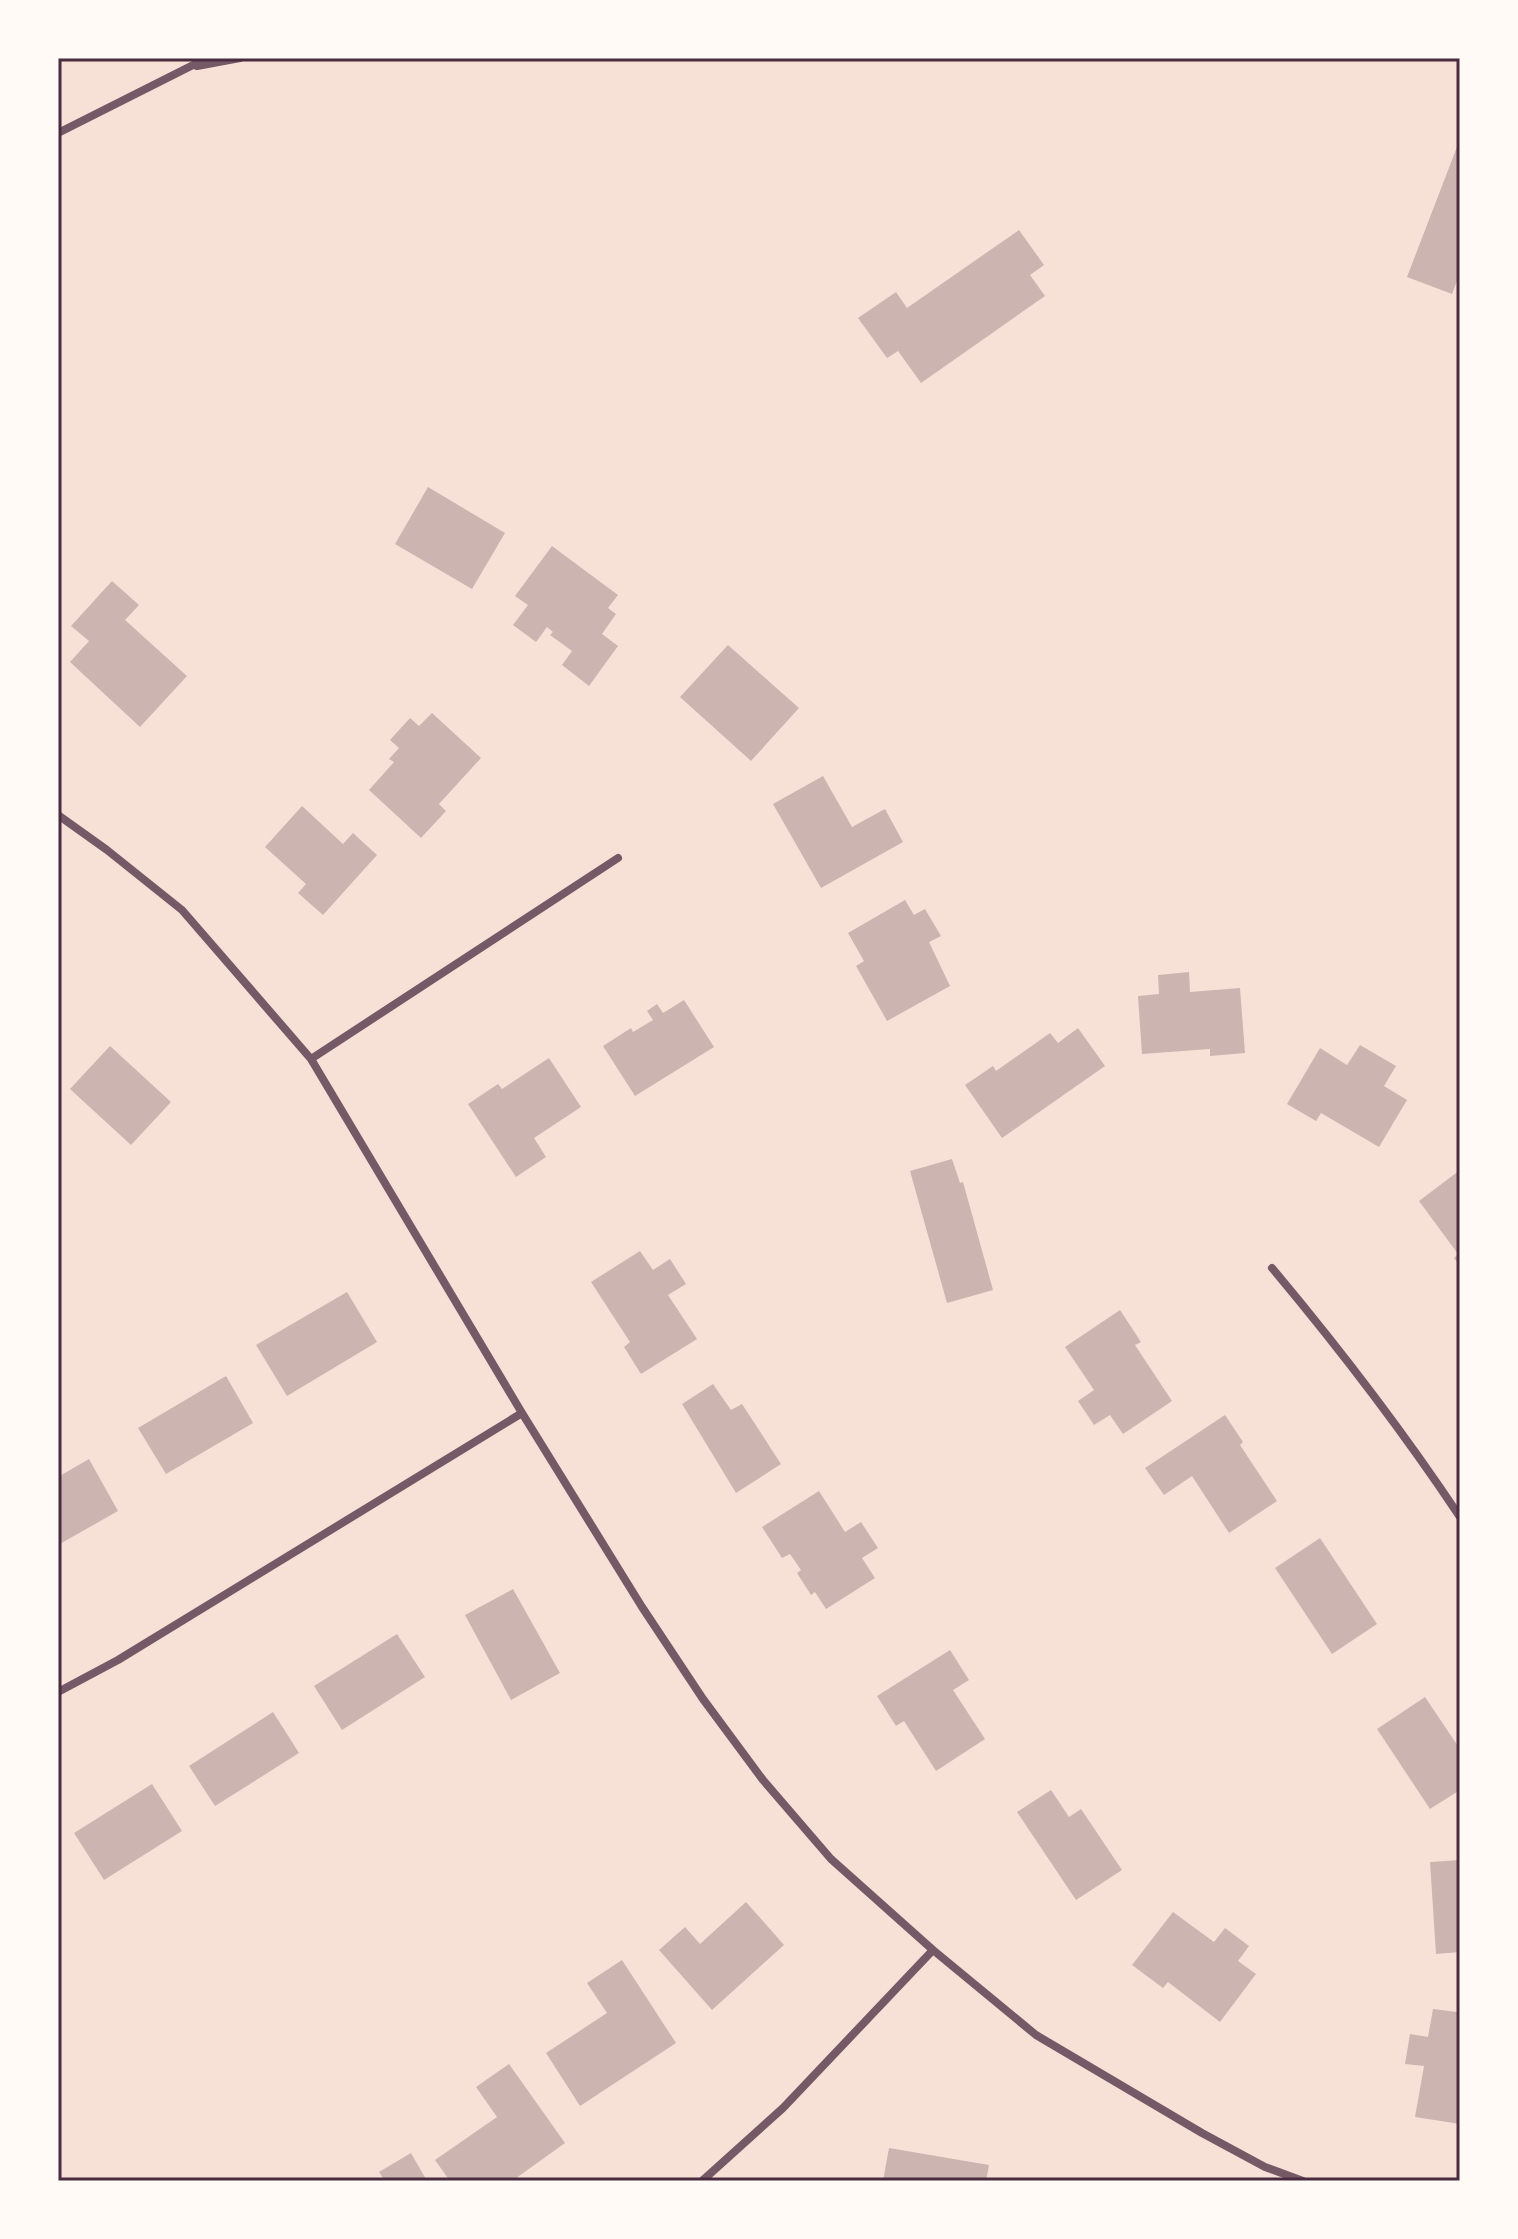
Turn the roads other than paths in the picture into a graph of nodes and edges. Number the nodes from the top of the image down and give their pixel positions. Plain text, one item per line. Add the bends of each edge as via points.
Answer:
1 (207, 58) edge
2 (240, 58) edge
3 (192, 67) junction
4 (58, 133) edge
5 (58, 815) edge
6 (618, 858) dead end
7 (311, 1059) junction
8 (1272, 1268) dead end
9 (522, 1413) junction
10 (1460, 1517) edge
11 (58, 1692) edge
12 (933, 1950) junction
13 (702, 2181) edge
14 (1303, 2181) edge

1 - 3 street
2 - 3 street
3 - 4 street
5 - 7 street via 182,910
6 - 7 street
7 - 9 street
8 - 10 street via 1344,1353
9 - 11 street
9 - 12 street via 642,1607 763,1780 831,1859
12 - 13 street via 783,2108
12 - 14 street via 1036,2035 1202,2133

